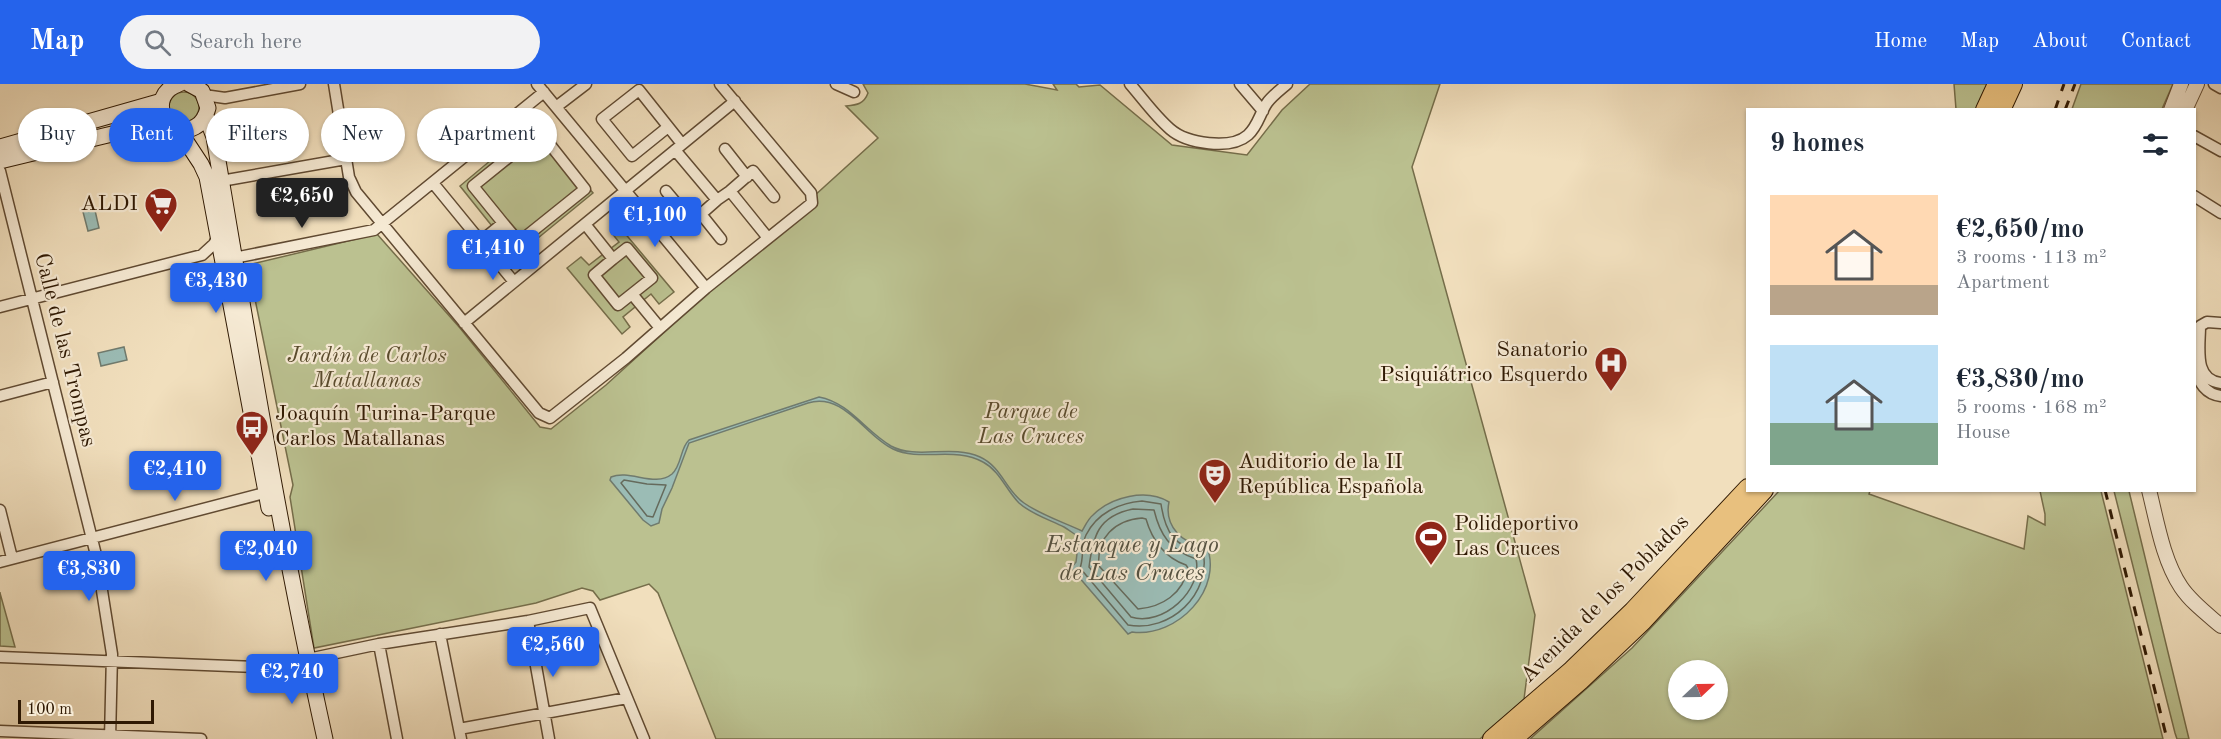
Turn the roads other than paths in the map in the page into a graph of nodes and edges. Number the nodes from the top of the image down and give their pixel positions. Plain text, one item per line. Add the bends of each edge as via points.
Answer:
1 (300, 84) edge
2 (334, 84) edge
3 (585, 84) edge
4 (720, 84) edge
5 (836, 84) edge
6 (1240, 84) edge
7 (1287, 84) edge
8 (1997, 84) edge
9 (2013, 84) edge
10 (2181, 84) edge
11 (2198, 84) edge
12 (2214, 84) edge
13 (1133, 85) edge
14 (642, 87) edge
15 (541, 88) edge
16 (2221, 88) edge
17 (170, 89) edge
18 (854, 92) dead end
19 (201, 96) edge
20 (735, 101) junction
21 (556, 107) junction
22 (163, 108) edge
23 (338, 108) edge
24 (1986, 108) edge
25 (2002, 108) edge
26 (2172, 108) edge
27 (2186, 108) edge
28 (1263, 111) junction
29 (668, 127) junction
30 (194, 128) edge
31 (2196, 137) edge
32 (109, 138) edge
33 (0, 147) edge
34 (679, 147) junction
35 (724, 149) dead end
36 (2221, 151) edge
37 (194, 156) edge
38 (0, 161) edge
39 (329, 162) edge
40 (347, 162) edge
41 (0, 171) edge
42 (747, 177) junction
43 (221, 181) junction
44 (433, 183) junction
45 (626, 191) junction
46 (666, 191) dead end
47 (730, 191) junction
48 (2196, 196) edge
49 (774, 197) dead end
50 (717, 200) junction
51 (2221, 213) edge
52 (701, 214) junction
53 (503, 223) junction
54 (381, 224) junction
55 (585, 224) junction
56 (218, 236) junction
57 (768, 238) junction
58 (721, 240) dead end
59 (481, 241) junction
60 (202, 255) junction
61 (613, 259) junction
62 (229, 263) junction
63 (514, 282) junction
64 (706, 288) junction
65 (632, 294) junction
66 (32, 299) junction
67 (0, 307) edge
68 (464, 323) junction
69 (2221, 323) edge
70 (660, 328) junction
71 (2196, 364) edge
72 (53, 382) junction
73 (2221, 383) edge
74 (0, 396) edge
75 (2221, 396) edge
76 (1746, 490) edge
77 (271, 492) junction
78 (1762, 492) edge
79 (2150, 492) edge
80 (0, 510) edge
81 (92, 538) junction
82 (12, 558) junction
83 (0, 562) edge
84 (528, 621) junction
85 (2221, 626) edge
86 (440, 634) junction
87 (379, 644) junction
88 (0, 657) edge
89 (112, 661) junction
90 (303, 662) junction
91 (627, 698) junction
92 (545, 714) junction
93 (0, 731) edge
94 (460, 734) edge
95 (110, 737) edge
96 (201, 739) edge
97 (316, 739) edge
98 (325, 739) edge
99 (398, 739) edge
100 (549, 739) edge
101 (644, 739) edge
102 (1492, 739) edge
103 (1513, 739) edge

1 - 19 street via 225,98
2 - 23 street
3 - 21 street
4 - 20 street
5 - 18 street
6 - 28 street
7 - 28 street
8 - 24 main road
9 - 25 main road
10 - 26 street
11 - 27 street
12 - 16 street
13 - 28 street via 1163,122 1181,136 1216,144 1237,142 1253,130
14 - 29 street
14 - 29 street via 602,119 632,156
15 - 21 street
15 - 44 street
17 - 22 main road
17 - 33 main road
19 - 30 main road
19 - 43 main road via 214,137
20 - 34 street
20 - 57 street via 811,193 812,203
21 - 45 street
29 - 34 street
31 - 36 street
32 - 38 main road
34 - 45 street
34 - 50 street
35 - 42 street
37 - 56 main road via 205,171
39 - 43 street
40 - 54 street via 352,185
41 - 66 street, Calle de las Trompas
42 - 47 street
42 - 49 street via 753,171
43 - 62 main road
44 - 54 street
44 - 59 street
45 - 55 street
45 - 64 street
46 - 52 street via 692,222
47 - 50 street
47 - 57 street
48 - 51 street
50 - 52 street
52 - 58 street
53 - 53 street via 519,242 585,189 540,132 473,186
53 - 59 street
54 - 62 street via 374,230
54 - 68 street
55 - 61 street
55 - 63 street
56 - 60 street
56 - 62 main road
57 - 64 street
59 - 63 street
60 - 62 street
60 - 66 street
61 - 65 street via 627,248 651,278
61 - 65 street via 594,275 618,305
62 - 77 main road
63 - 68 street
64 - 70 street
65 - 70 street
66 - 67 street
66 - 72 street, Calle de las Trompas
68 - 70 street via 539,413 547,417 554,416
69 - 71 street via 2201,324
71 - 73 street via 2207,379
71 - 75 street via 2200,384
72 - 74 street
72 - 81 street, Calle de las Trompas
76 - 102 main road, Avenida de los Poblados via 1572,670
77 - 81 street
77 - 90 main road
78 - 103 main road, Avenida de los Poblados via 1643,621
79 - 85 street via 2162,544 2181,586
80 - 82 street
81 - 82 street
81 - 89 street, Calle de las Trompas
82 - 83 street
84 - 86 street
84 - 91 street via 590,608
84 - 92 street
86 - 87 street
86 - 94 street
87 - 90 street
87 - 99 street
88 - 89 street
89 - 90 street via 272,668
89 - 95 street, Calle de las Trompas
90 - 97 main road
90 - 98 main road
91 - 92 street
91 - 101 street
92 - 94 street
92 - 100 street
93 - 95 street
95 - 96 street

